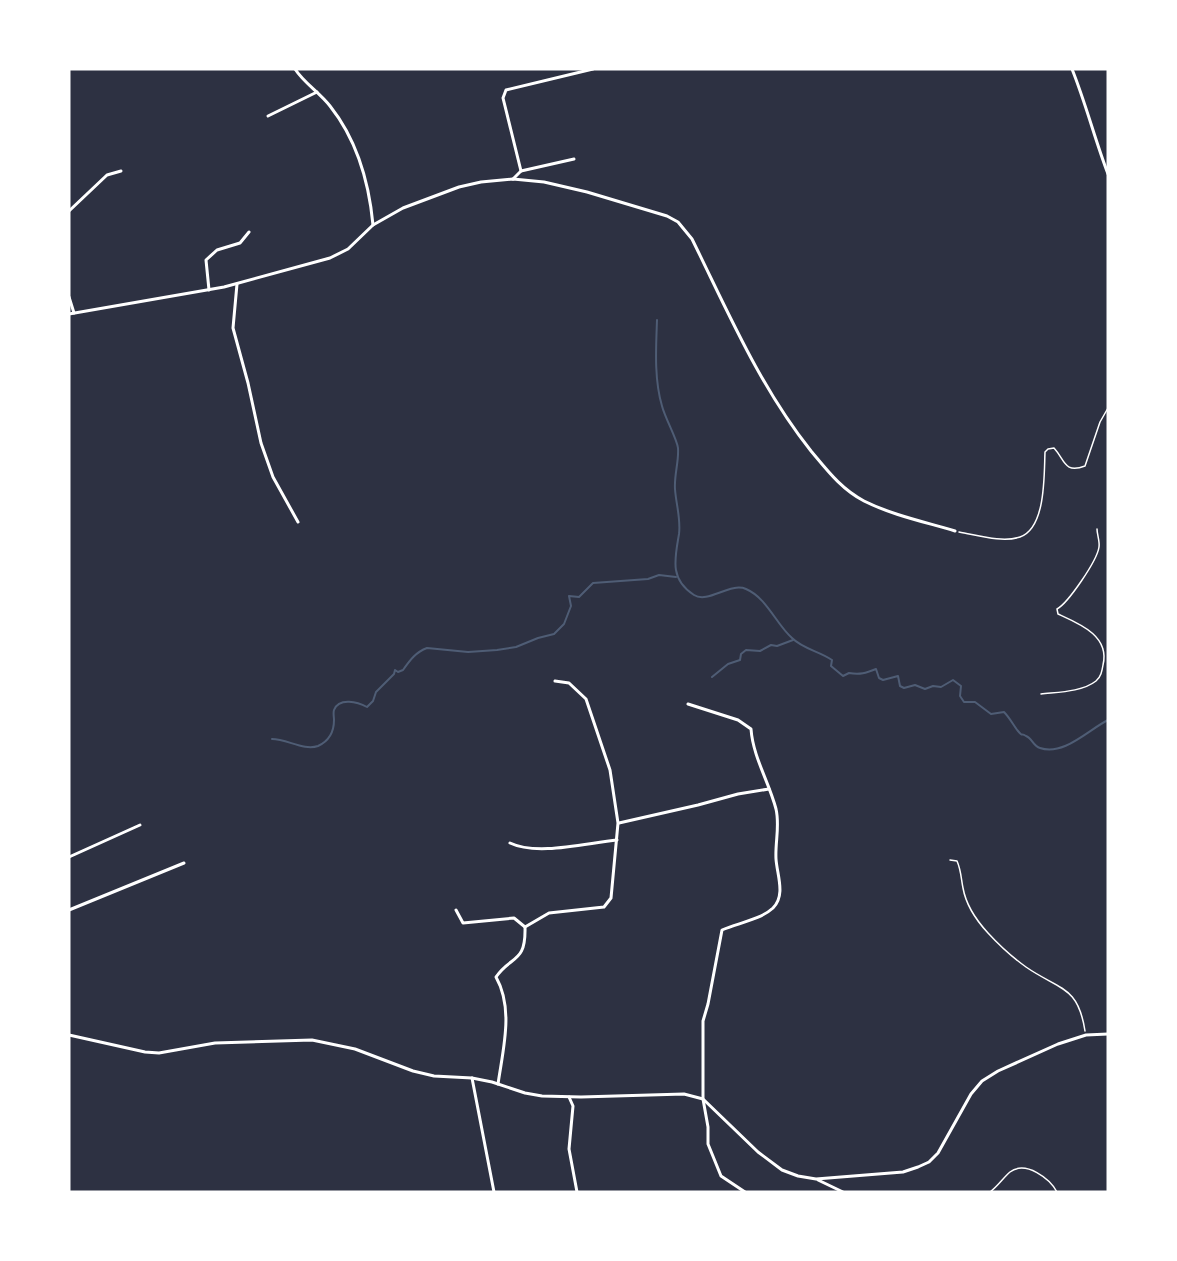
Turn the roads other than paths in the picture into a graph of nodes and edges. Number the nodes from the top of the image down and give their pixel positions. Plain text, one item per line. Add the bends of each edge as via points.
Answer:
1 (295, 69) edge
2 (592, 69) edge
3 (1072, 69) edge
4 (317, 92) junction
5 (268, 116) dead end
6 (574, 159) dead end
7 (121, 171) dead end
8 (521, 171) junction
9 (1108, 174) edge
10 (513, 179) junction
11 (69, 211) edge
12 (373, 225) junction
13 (249, 232) dead end
14 (237, 284) junction
15 (209, 290) junction
16 (69, 297) edge
17 (74, 313) junction
18 (69, 314) edge
19 (298, 522) dead end
20 (955, 531) road end
21 (555, 681) dead end
22 (688, 704) dead end
23 (769, 789) junction
24 (618, 823) junction
25 (140, 825) dead end
26 (617, 840) junction
27 (510, 843) dead end
28 (69, 857) edge
29 (184, 863) dead end
30 (69, 910) edge
31 (456, 910) dead end
32 (525, 927) junction
33 (1108, 1034) edge
34 (69, 1035) edge
35 (472, 1078) junction
36 (498, 1084) junction
37 (569, 1096) junction
38 (703, 1099) junction
39 (816, 1179) junction
40 (494, 1192) edge
41 (578, 1192) edge
42 (745, 1192) edge
43 (843, 1192) edge

1 - 4 street
2 - 8 street via 506,90 502,98
3 - 9 street
4 - 5 street
4 - 12 street via 348,132 363,166
6 - 8 street
7 - 11 street via 107,175
8 - 10 street
10 - 12 street via 459,187 424,198
10 - 20 street via 587,192 678,222 692,239 768,390 837,483 864,501
12 - 14 street via 348,249 330,258
13 - 15 street via 240,243 217,250 206,260
14 - 15 street
14 - 19 street via 233,328 261,443 273,477
15 - 17 street
16 - 17 street
17 - 18 street
21 - 24 street via 569,683 586,699 610,770
22 - 23 street via 738,720 751,729
23 - 24 street
23 - 38 street via 779,829 776,858 781,894 773,908 722,930 703,1021
24 - 26 street
25 - 28 street
26 - 27 street via 541,848 521,848
26 - 32 street via 610,898 604,907 549,913
29 - 30 street
31 - 32 street via 464,923 514,918
32 - 36 street via 519,957 496,977 507,1020
33 - 39 street via 1058,1044 982,1081 938,1153 924,1165 903,1172
34 - 35 street via 145,1053 215,1043 312,1040 355,1049 434,1076
35 - 36 street
35 - 40 street
36 - 37 street via 525,1093
37 - 38 street via 684,1094
37 - 41 street via 573,1106 568,1149
38 - 39 street via 782,1170
38 - 42 street via 708,1144 721,1176
39 - 43 street

